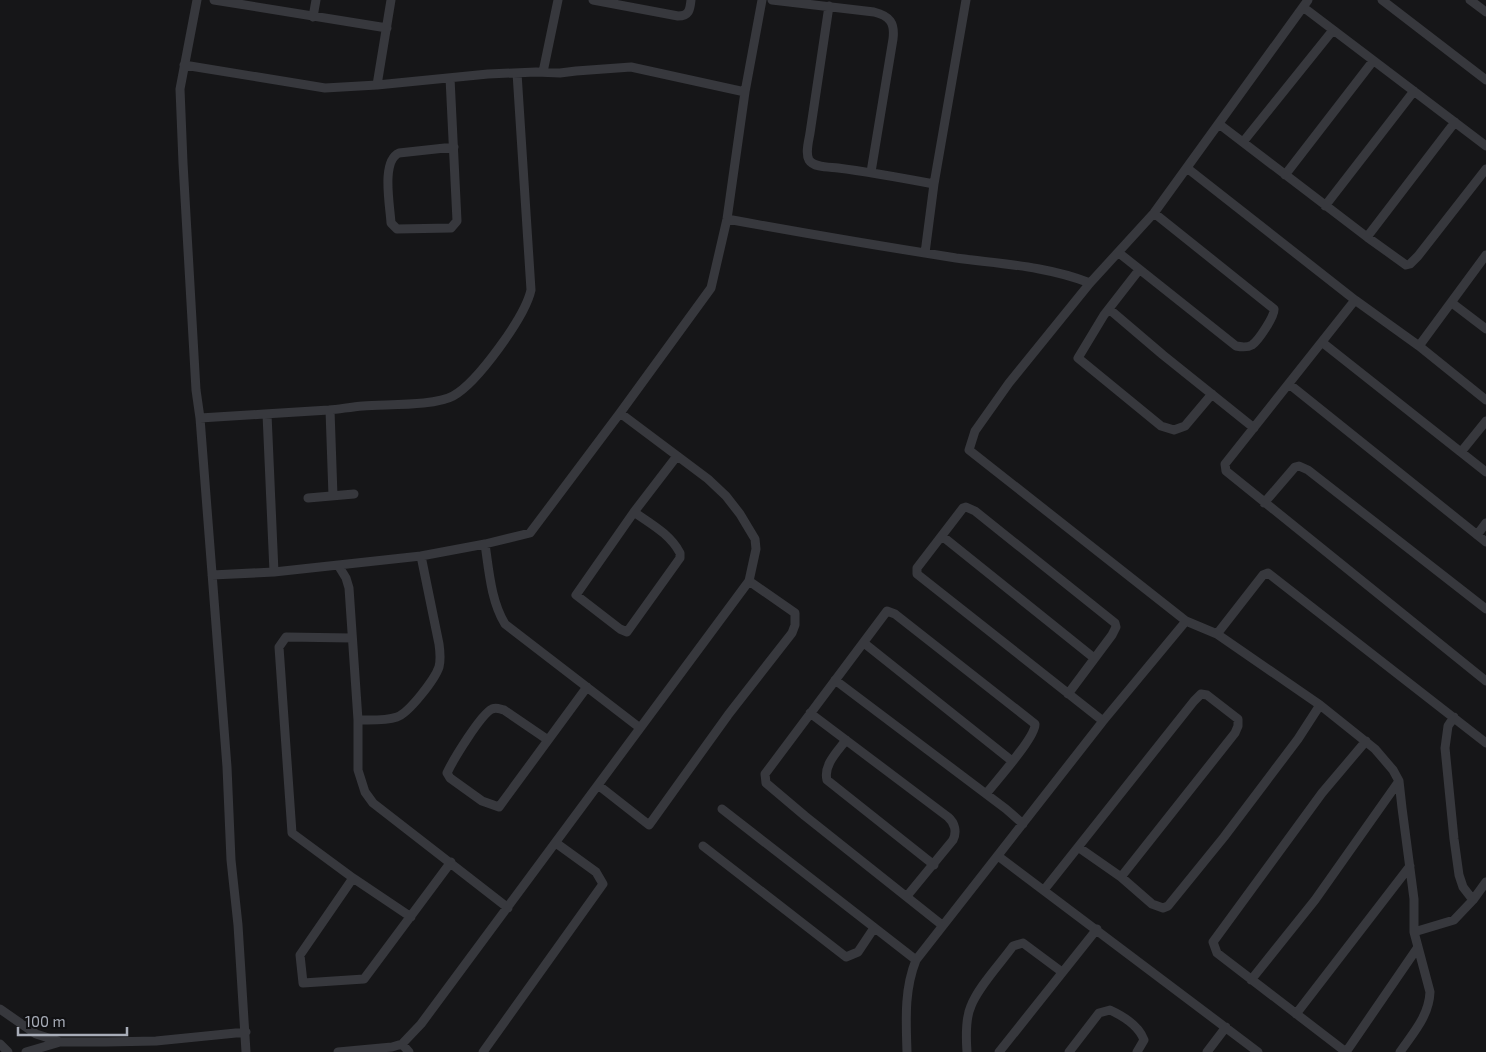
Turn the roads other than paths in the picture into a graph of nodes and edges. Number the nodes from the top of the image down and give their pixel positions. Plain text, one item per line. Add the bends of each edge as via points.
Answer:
1 (197, 0) edge
2 (214, 0) edge
3 (316, 0) edge
4 (391, 0) edge
5 (593, 0) edge
6 (691, 0) edge
7 (762, 0) edge
8 (772, 0) edge
9 (966, 0) edge
10 (1382, 0) edge
11 (1470, 0) edge
12 (560, 2) edge
13 (626, 3) edge
14 (1305, 4) edge
15 (829, 6) junction
16 (1486, 12) edge
17 (313, 16) junction
18 (387, 28) junction
19 (1333, 30) junction
20 (1373, 60) junction
21 (184, 64) junction
22 (544, 72) junction
23 (517, 73) junction
24 (450, 78) junction
25 (1486, 80) edge
26 (377, 85) junction
27 (745, 92) junction
28 (1414, 92) junction
29 (1455, 122) junction
30 (1219, 124) junction
31 (1243, 142) junction
32 (1486, 146) edge
33 (454, 147) junction
34 (1187, 168) junction
35 (1486, 169) edge
36 (871, 172) junction
37 (1286, 175) junction
38 (934, 184) junction
39 (1325, 206) junction
40 (1154, 213) junction
41 (728, 219) junction
42 (1367, 237) junction
43 (1119, 252) junction
44 (926, 253) junction
45 (1485, 260) edge
46 (1139, 270) junction
47 (1090, 283) junction
48 (1355, 300) junction
49 (1452, 302) junction
50 (1109, 309) junction
51 (1486, 329) edge
52 (1323, 343) junction
53 (1419, 346) junction
54 (1289, 384) junction
55 (1212, 394) junction
56 (1486, 400) edge
57 (330, 410) junction
58 (620, 413) junction
59 (267, 414) junction
60 (200, 418) junction
61 (1486, 421) edge
62 (1254, 428) junction
63 (1461, 452) junction
64 (677, 456) junction
65 (1486, 472) edge
66 (354, 494) dead end
67 (334, 496) junction
68 (308, 498) dead end
69 (1264, 503) junction
70 (634, 512) junction
71 (1486, 523) edge
72 (1477, 535) junction
73 (942, 536) junction
74 (1486, 542) edge
75 (485, 544) junction
76 (420, 556) junction
77 (338, 565) junction
78 (274, 572) junction
79 (212, 575) junction
80 (749, 580) junction
81 (1486, 609) edge
82 (1186, 621) junction
83 (1217, 634) junction
84 (352, 638) junction
85 (864, 643) junction
86 (1094, 658) junction
87 (835, 680) junction
88 (1486, 681) edge
89 (587, 688) junction
90 (1068, 694) junction
91 (1320, 705) junction
92 (810, 713) junction
93 (1454, 717) junction
94 (358, 720) junction
95 (1103, 721) junction
96 (640, 728) junction
97 (548, 740) junction
98 (846, 740) junction
99 (1366, 741) junction
100 (1486, 743) edge
101 (1012, 761) junction
102 (1399, 781) junction
103 (598, 786) junction
104 (986, 794) junction
105 (722, 809) dead end
106 (1023, 824) junction
107 (556, 843) junction
108 (703, 846) dead end
109 (1078, 846) junction
110 (998, 856) junction
111 (451, 862) junction
112 (934, 865) junction
113 (1410, 866) junction
114 (1121, 877) junction
115 (353, 878) junction
116 (1486, 882) edge
117 (1044, 890) junction
118 (907, 896) junction
119 (1473, 900) junction
120 (508, 908) junction
121 (411, 917) junction
122 (942, 925) junction
123 (874, 928) junction
124 (1097, 930) junction
125 (1414, 932) junction
126 (1418, 947) junction
127 (916, 960) junction
128 (1062, 972) junction
129 (1251, 980) junction
130 (0, 1009) edge
131 (1296, 1014) junction
132 (1226, 1027) junction
133 (246, 1032) junction
134 (60, 1042) junction
135 (0, 1044) edge
136 (402, 1044) junction
137 (8, 1052) edge
138 (26, 1052) edge
139 (246, 1052) edge
140 (338, 1052) edge
141 (409, 1052) edge
142 (483, 1052) edge
143 (907, 1052) edge
144 (967, 1052) edge
145 (999, 1052) edge
146 (1069, 1052) edge
147 (1136, 1052) edge
148 (1207, 1052) edge
149 (1258, 1052) edge
150 (1346, 1052) edge
151 (1400, 1052) edge

1 - 21 street
2 - 17 street
3 - 17 street
4 - 18 street
5 - 13 street
6 - 13 street via 690,11 684,16
7 - 27 street
8 - 15 street
9 - 38 street
10 - 25 street
11 - 16 street
12 - 22 street
14 - 19 street
14 - 30 street
15 - 36 street via 882,14 889,18 893,27
15 - 36 street via 808,159 819,165
17 - 18 street
18 - 26 street
19 - 20 street
19 - 31 street
20 - 28 street
20 - 37 street
21 - 26 street via 325,88
21 - 60 street via 180,89 182,163
22 - 23 street
22 - 27 street via 631,67
23 - 24 street
23 - 57 street via 531,281 529,300 523,311 478,373 452,396 443,400
24 - 26 street
24 - 33 street
27 - 41 street
28 - 29 street
28 - 39 street
29 - 32 street
29 - 42 street
30 - 31 street
30 - 34 street
31 - 37 street
33 - 33 street via 457,220 451,228 396,229 391,223 387,167 394,155
34 - 40 street
34 - 48 street
35 - 42 street via 1410,264 1402,264
36 - 38 street
37 - 39 street
38 - 44 street
39 - 42 street
40 - 43 street
40 - 46 street via 1275,311 1254,344 1236,346
41 - 44 street
41 - 58 street via 712,288
43 - 46 street
43 - 47 street
44 - 47 street via 1043,270
45 - 49 street
46 - 50 street
47 - 82 street via 1009,383 975,431 969,450
48 - 52 street
48 - 53 street
49 - 51 street
49 - 53 street
50 - 55 street
50 - 55 street via 1078,358 1161,426 1174,430 1185,426
52 - 54 street
52 - 63 street
53 - 56 street
54 - 62 street
54 - 72 street
55 - 62 street
57 - 59 street
57 - 67 street
58 - 64 street
58 - 75 street via 530,533
59 - 60 street
59 - 78 street
60 - 79 street
61 - 63 street
62 - 69 street via 1225,464 1226,471
63 - 65 street
64 - 70 street
64 - 80 street via 726,496 748,526 756,549
66 - 67 street
67 - 68 street
69 - 81 street via 1296,466 1301,467 1321,479
69 - 88 street
70 - 70 street via 576,595 627,632 680,558 672,541
71 - 72 street
72 - 74 street
73 - 86 street
73 - 86 street via 966,507 1114,621 1116,626
73 - 90 street via 917,568 916,574
75 - 76 street
75 - 89 street via 500,617
76 - 77 street
76 - 94 street via 439,644 439,667 402,715
77 - 78 street
77 - 84 street via 349,588
78 - 79 street
79 - 133 street
80 - 96 street
80 - 103 street via 795,613 792,633 649,825
82 - 83 street
82 - 95 street
83 - 91 street
83 - 93 street via 1263,575 1268,573
84 - 94 street
84 - 115 street via 286,637 279,647 292,833
85 - 87 street
85 - 101 street
85 - 101 street via 884,613 892,612 1034,722 1035,729
86 - 90 street
87 - 92 street
87 - 104 street
89 - 96 street
89 - 97 street
90 - 95 street
91 - 99 street
91 - 114 street via 1298,740 1168,906 1163,908 1152,904
92 - 98 street
92 - 118 street via 765,774 766,783
93 - 100 street
93 - 119 street via 1448,726 1445,748 1454,839 1459,875
94 - 111 street via 358,770 365,792 373,803
95 - 106 street
96 - 103 street
97 - 97 street via 499,807 482,801 447,773 481,720 496,708 509,713
98 - 112 street via 828,766 827,780
98 - 112 street via 952,820 955,836
99 - 102 street via 1384,758
99 - 129 street via 1322,792 1213,942 1217,953
101 - 104 street
102 - 113 street
102 - 129 street via 1315,900
103 - 107 street
104 - 106 street
105 - 123 street
106 - 110 street
107 - 120 street
107 - 142 street via 596,872 603,884
108 - 123 street via 846,956 858,952
109 - 114 street
109 - 114 street via 1194,701 1201,694 1211,697 1238,719 1235,733
109 - 117 street
110 - 117 street
110 - 122 street
111 - 120 street
111 - 121 street
112 - 118 street
113 - 125 street
113 - 131 street
115 - 121 street
115 - 121 street via 300,955 303,983 364,979
116 - 119 street
117 - 124 street
118 - 122 street
119 - 125 street via 1454,920
120 - 136 street via 421,1024
122 - 127 street
123 - 127 street
124 - 128 street
124 - 132 street
125 - 126 street
126 - 150 street
126 - 151 street via 1430,1001 1423,1019
127 - 143 street via 910,974 906,1005
128 - 144 street via 1023,943 1014,946 971,1005
128 - 145 street
129 - 131 street
130 - 134 street via 36,1034
131 - 150 street
132 - 148 street
132 - 149 street
133 - 134 street via 156,1040
133 - 139 street
134 - 138 street
135 - 137 street
136 - 140 street
136 - 141 street
146 - 147 street via 1099,1014 1110,1010 1141,1033 1144,1040

